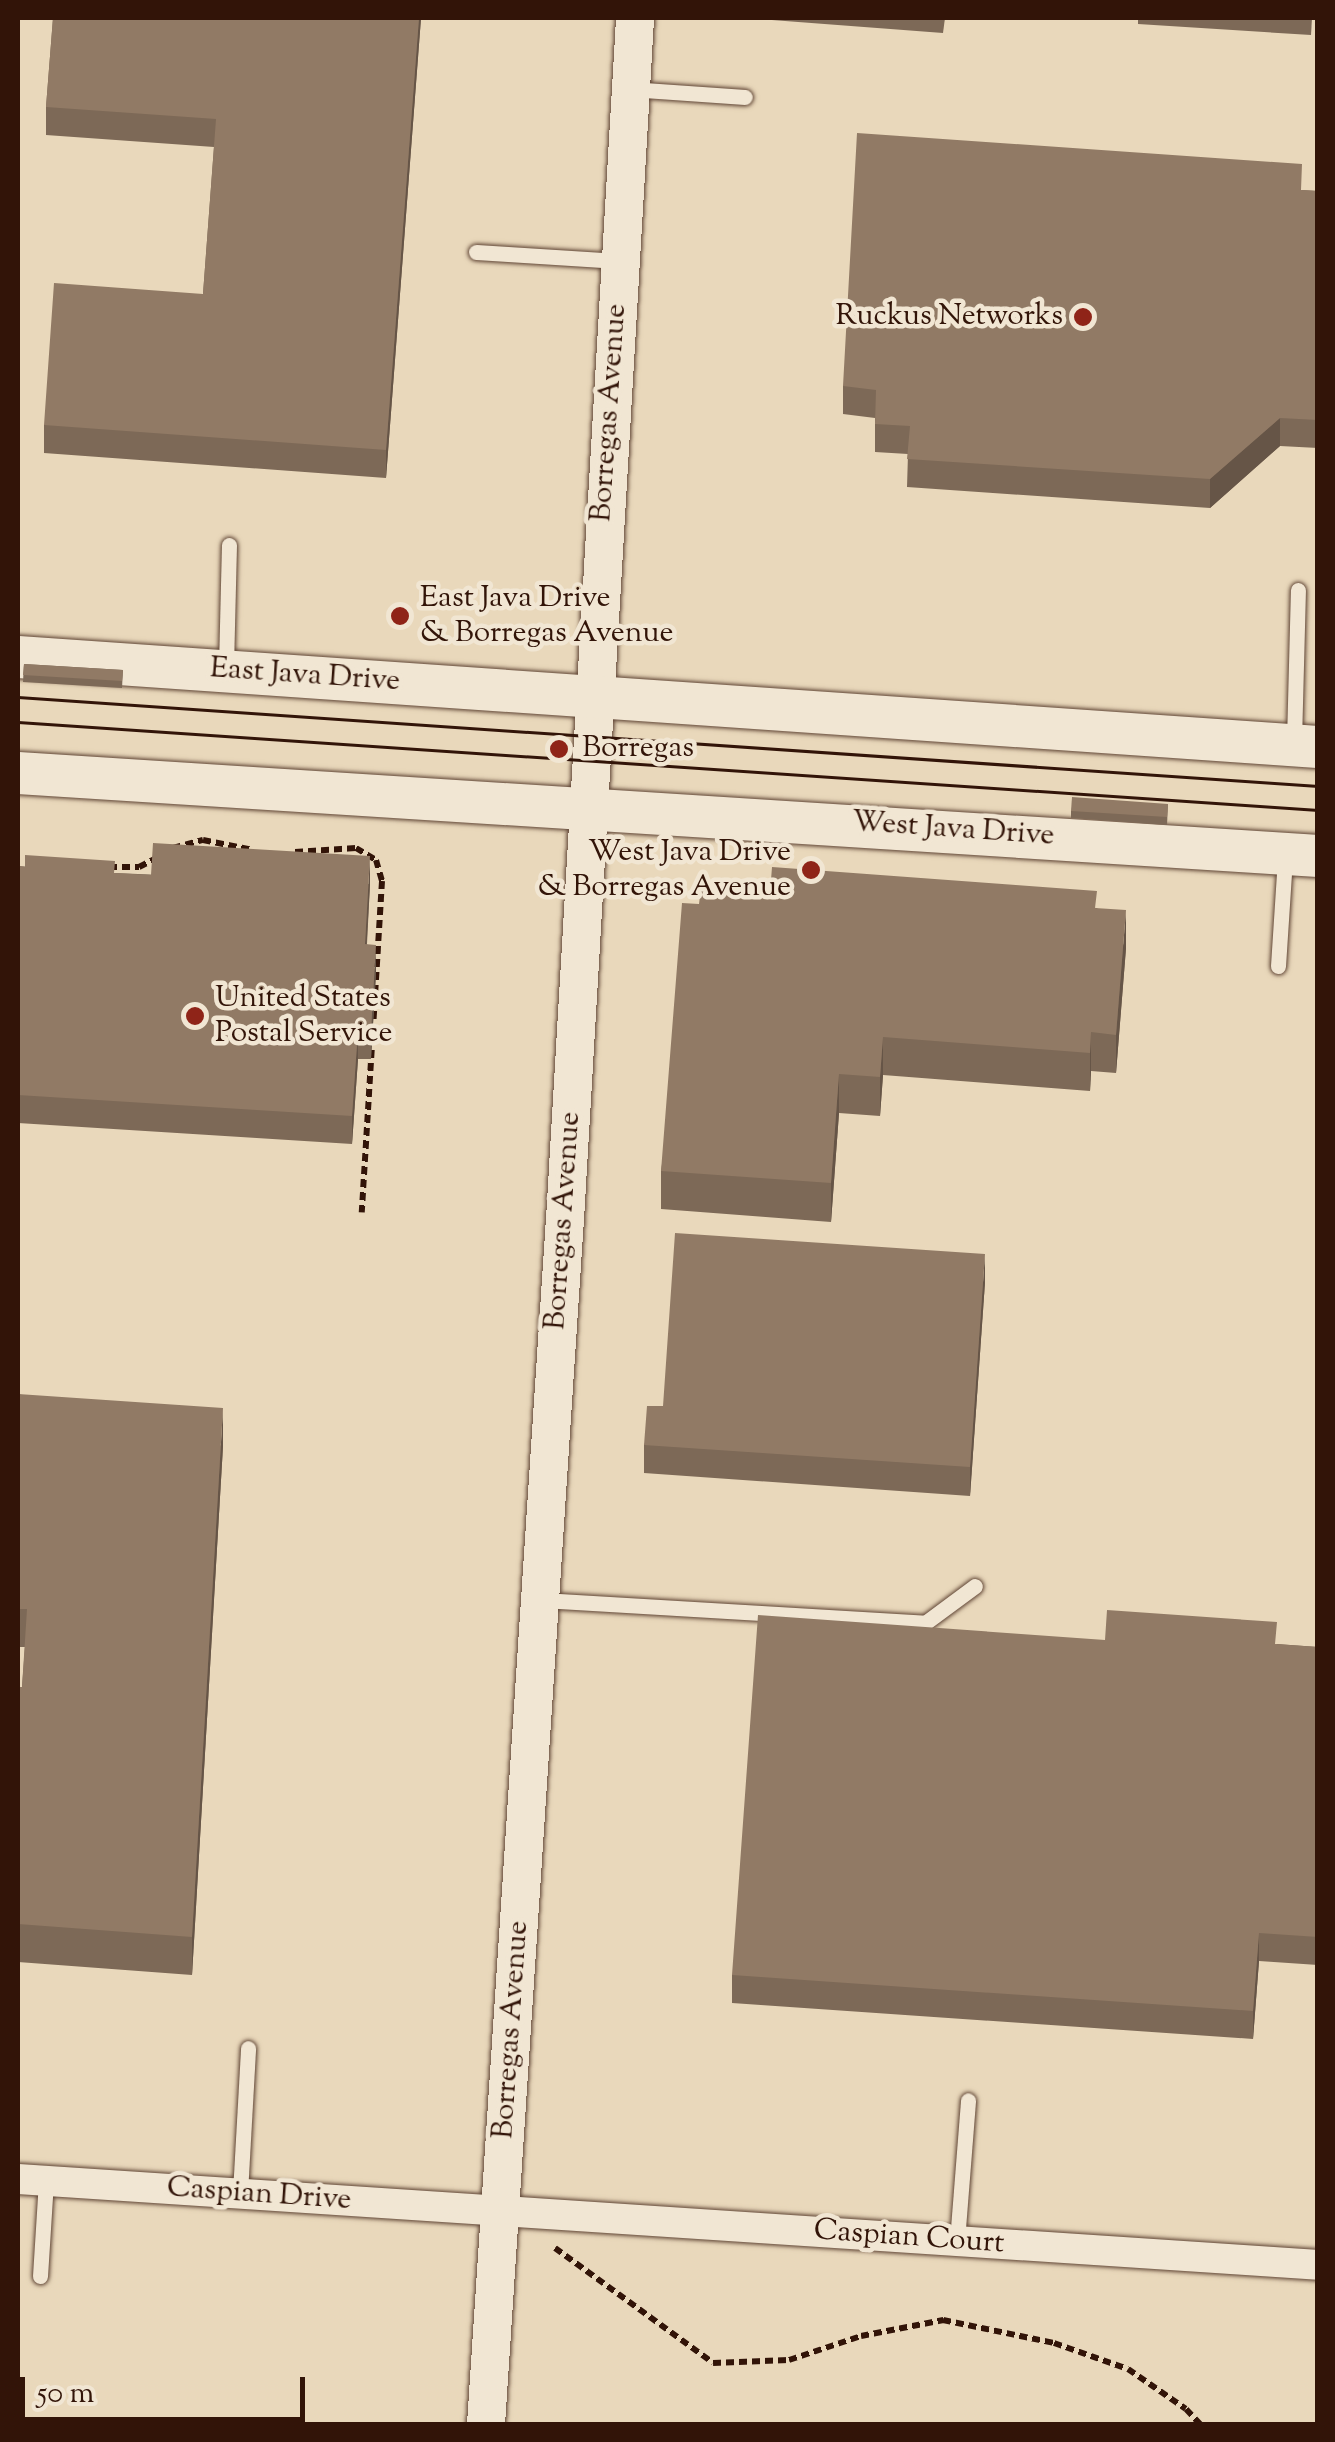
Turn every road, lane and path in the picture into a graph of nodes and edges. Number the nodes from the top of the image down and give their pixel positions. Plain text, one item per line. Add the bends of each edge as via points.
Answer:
1 (635, 18) edge
2 (630, 89) junction
3 (746, 97) dead end
4 (476, 252) dead end
5 (620, 261) junction
6 (229, 545) dead end
7 (1298, 590) dead end
8 (18, 657) edge
9 (226, 670) junction
10 (593, 696) junction
11 (1306, 746) edge
12 (18, 773) edge
13 (589, 808) junction
14 (266, 852) edge
15 (277, 853) edge
16 (1302, 855) edge
17 (99, 868) edge
18 (1278, 966) dead end
19 (362, 1212) dead end
20 (976, 1586) dead end
21 (540, 1600) junction
22 (248, 2048) dead end
23 (968, 2100) dead end
24 (32, 2180) edge
25 (240, 2193) junction
26 (500, 2209) junction
27 (957, 2241) junction
28 (1318, 2264) edge
29 (40, 2276) dead end
30 (486, 2424) edge
31 (1200, 2424) edge

1 - 2 street, Borregas Avenue
2 - 3 lane
2 - 5 street, Borregas Avenue
4 - 5 lane
5 - 10 street, Borregas Avenue
6 - 9 lane
7 - 11 lane
8 - 9 main road, East Java Drive
9 - 10 main road, East Java Drive
10 - 11 main road
10 - 13 street, Borregas Avenue
12 - 13 main road
13 - 16 main road, West Java Drive
13 - 21 street, Borregas Avenue
14 - 17 path via 191,840 140,867
15 - 19 path via 356,848 368,852 379,869
16 - 18 lane
20 - 21 lane via 925,1622
21 - 26 street, Borregas Avenue
22 - 25 lane
23 - 27 lane
24 - 25 street, Caspian Drive
24 - 29 lane
25 - 26 street, Caspian Drive
26 - 27 street, Caspian Court
26 - 30 street, Borregas Avenue
26 - 31 path via 713,2362 789,2360 861,2336 943,2320 1054,2343 1128,2369
27 - 28 street, Caspian Court

